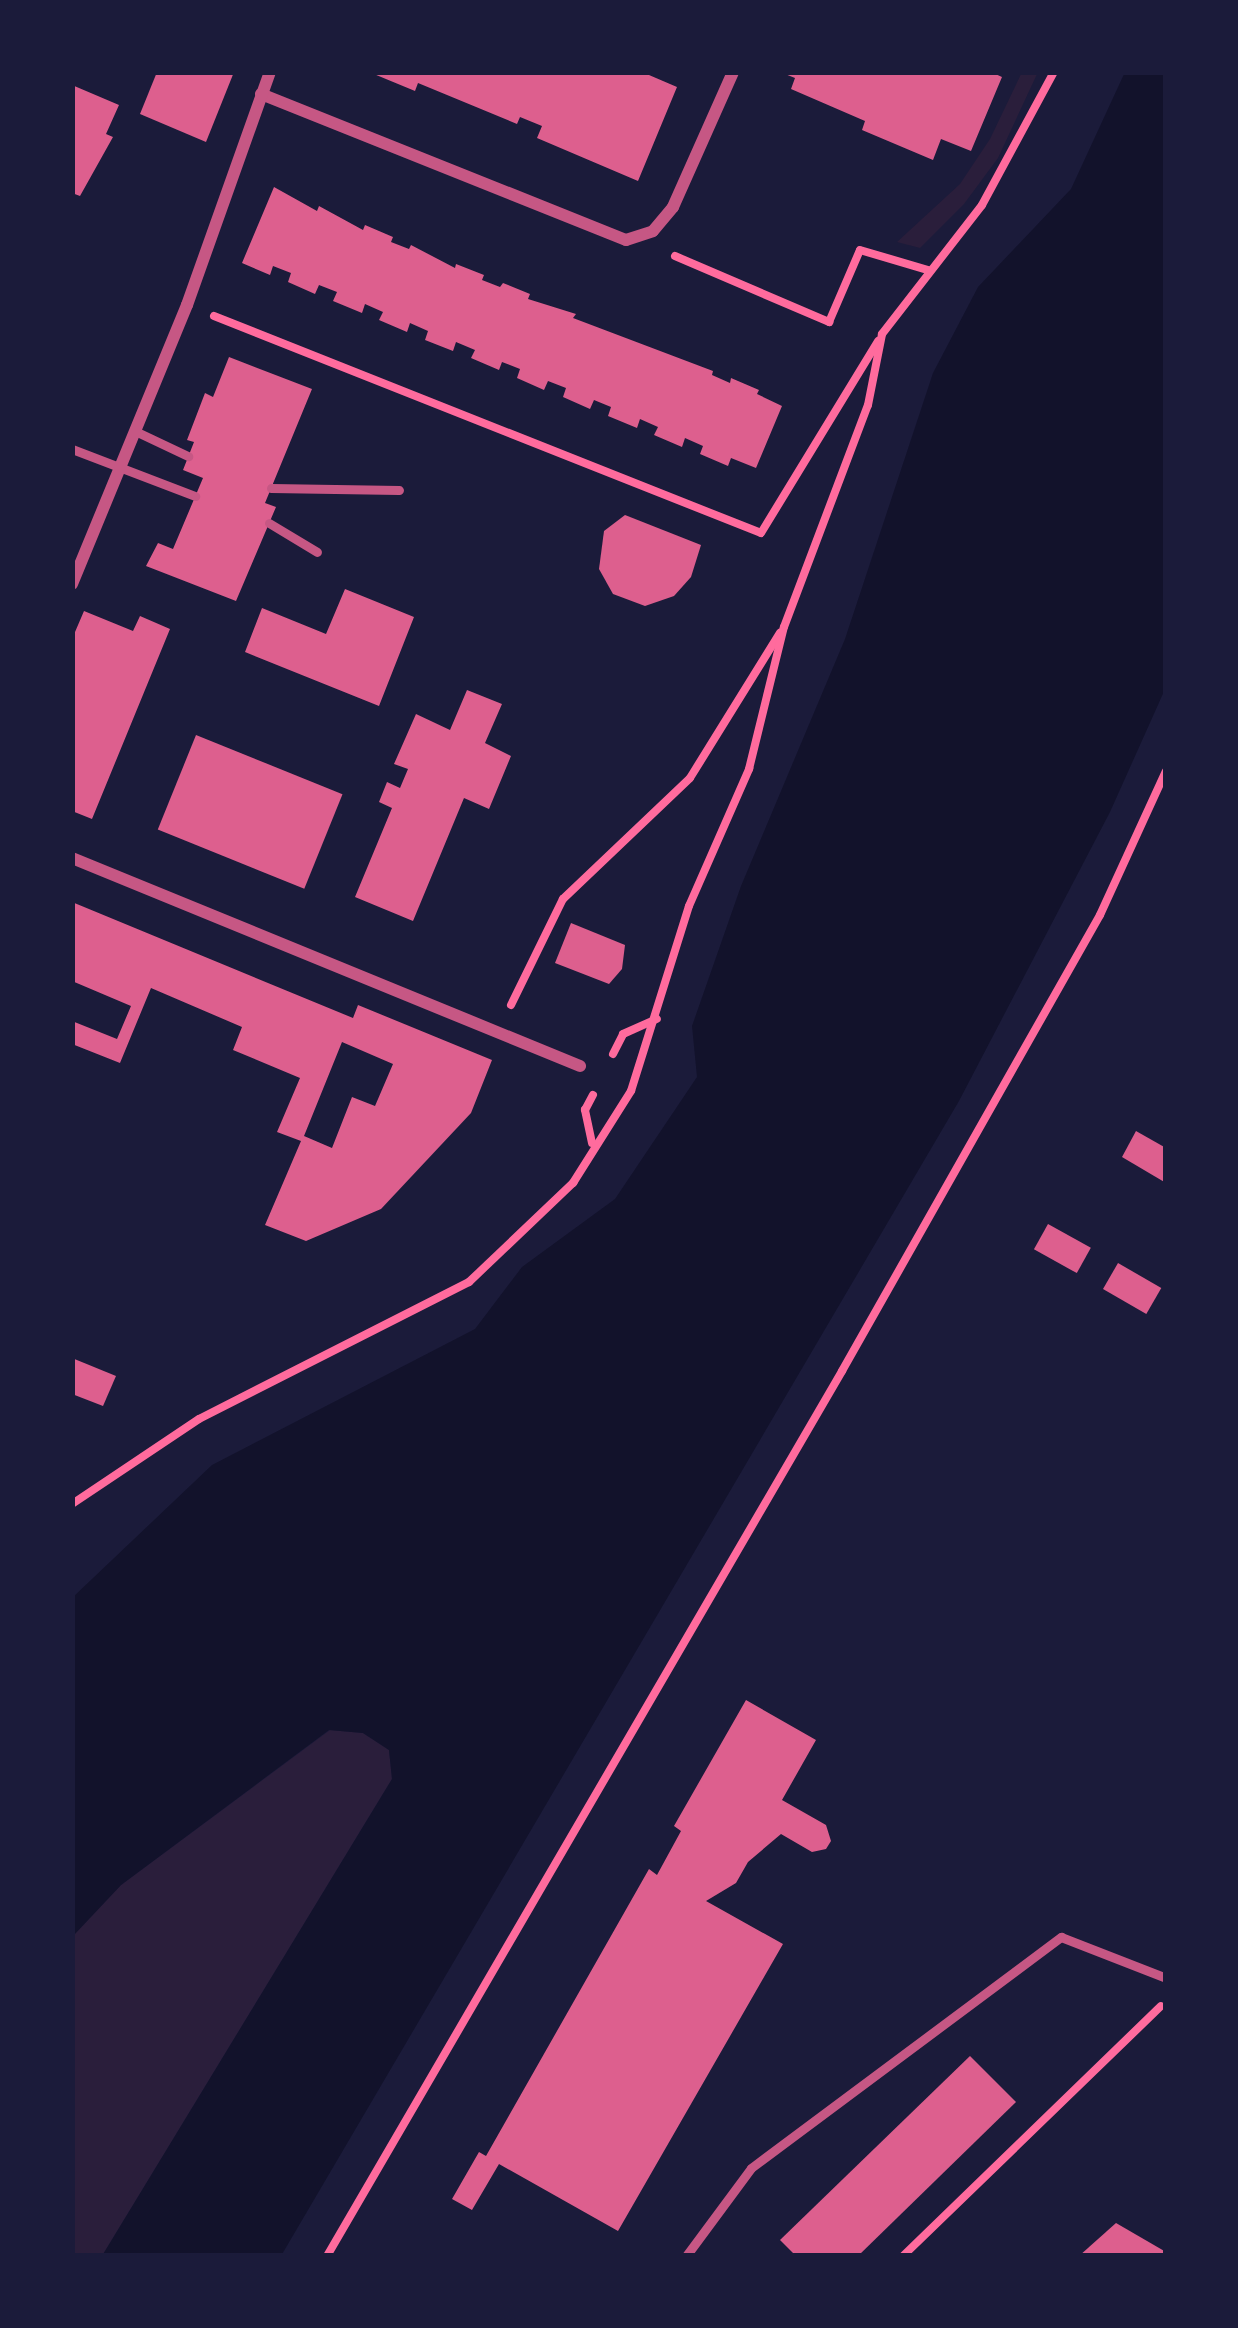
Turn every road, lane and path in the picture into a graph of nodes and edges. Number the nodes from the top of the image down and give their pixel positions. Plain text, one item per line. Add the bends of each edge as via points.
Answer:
1 (270, 72) edge
2 (733, 72) edge
3 (1054, 72) edge
4 (261, 94) junction
5 (653, 231) junction
6 (928, 270) junction
7 (187, 305) junction
8 (882, 334) junction
9 (135, 431) junction
10 (72, 449) edge
11 (188, 456) dead end
12 (120, 468) junction
13 (271, 488) dead end
14 (399, 490) dead end
15 (195, 496) dead end
16 (269, 523) dead end
17 (317, 552) dead end
18 (72, 584) edge
19 (784, 626) junction
20 (1166, 771) edge
21 (72, 858) edge
22 (657, 1019) junction
23 (499, 1030) junction
24 (623, 1034) dead end
25 (580, 1066) dead end
26 (585, 1111) dead end
27 (593, 1144) junction
28 (72, 1504) edge
29 (1166, 1978) edge
30 (1166, 2001) edge
31 (327, 2256) edge
32 (686, 2256) edge
33 (903, 2256) edge

1 - 4 street
2 - 5 street via 690,178
3 - 6 path via 982,205
4 - 5 street via 626,240
4 - 7 street
5 - 6 path via 664,251 830,322 860,250
6 - 8 path
7 - 8 path via 760,533
7 - 9 street
8 - 19 path via 868,405
9 - 11 lane
9 - 12 street
10 - 12 lane
12 - 15 lane
12 - 18 street
13 - 14 lane
16 - 17 lane
19 - 22 path via 749,769 688,906
19 - 23 path via 690,778 563,899
20 - 31 path via 1100,915
21 - 23 street
22 - 24 path
22 - 27 path via 632,1091
23 - 25 street
26 - 27 path
27 - 28 path via 573,1184 469,1282 199,1419
29 - 32 lane via 1061,1937 752,2168
30 - 33 path

